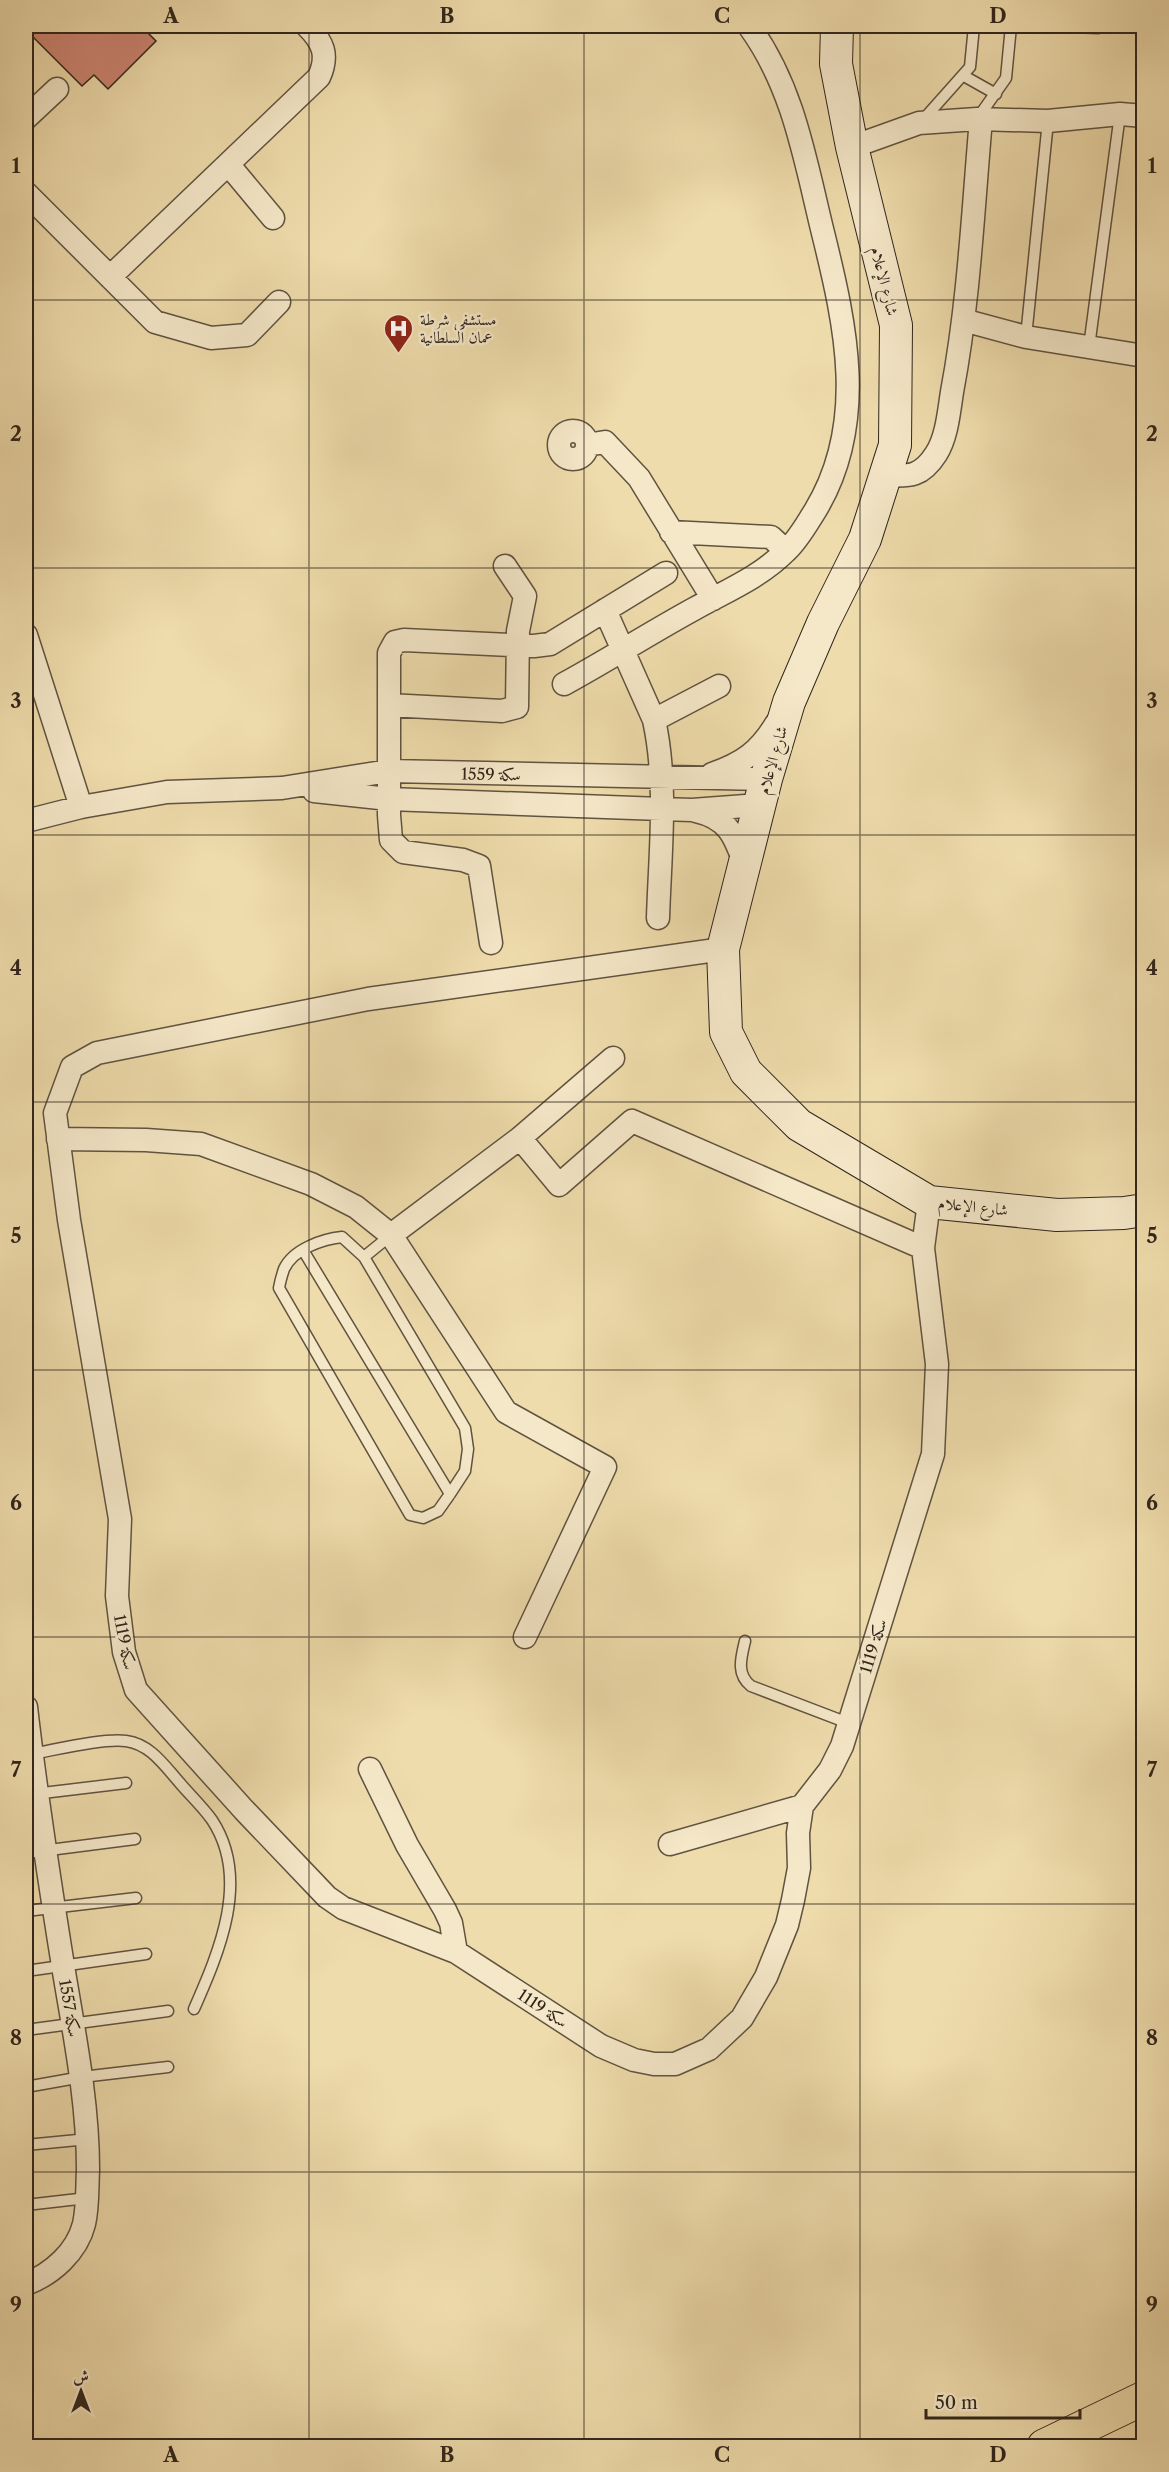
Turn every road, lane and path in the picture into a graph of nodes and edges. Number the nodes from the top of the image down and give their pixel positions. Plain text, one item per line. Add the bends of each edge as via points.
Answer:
1 (307, 26) edge
2 (749, 26) edge
3 (837, 26) edge
4 (974, 26) edge
5 (1011, 26) edge
6 (1045, 26) edge
7 (1101, 26) edge
8 (964, 76) junction
9 (57, 89) dead end
10 (996, 94) junction
11 (1120, 114) junction
12 (1143, 116) edge
13 (26, 118) edge
14 (979, 119) junction
15 (1048, 121) junction
16 (919, 123) junction
17 (852, 147) junction
18 (228, 164) junction
19 (26, 193) edge
20 (273, 218) dead end
21 (110, 277) junction
22 (279, 302) dead end
23 (963, 320) junction
24 (1026, 337) junction
25 (1089, 347) junction
26 (1143, 356) edge
27 (587, 445) dead end
28 (886, 475) junction
29 (671, 532) junction
30 (786, 551) junction
31 (506, 566) dead end
32 (666, 573) dead end
33 (713, 599) junction
34 (605, 610) junction
35 (26, 635) edge
36 (518, 645) junction
37 (623, 651) junction
38 (564, 684) dead end
39 (719, 686) dead end
40 (789, 702) junction
41 (389, 705) junction
42 (654, 720) junction
43 (389, 771) junction
44 (660, 778) junction
45 (700, 778) junction
46 (282, 788) junction
47 (763, 792) junction
48 (389, 799) junction
49 (81, 807) junction
50 (661, 809) junction
51 (692, 810) junction
52 (26, 821) edge
53 (745, 865) junction
54 (658, 918) dead end
55 (491, 944) dead end
56 (723, 949) junction
57 (613, 1058) dead end
58 (520, 1138) junction
59 (58, 1139) junction
60 (929, 1202) junction
61 (1143, 1210) edge
62 (391, 1235) junction
63 (923, 1248) junction
64 (303, 1250) junction
65 (364, 1257) junction
66 (450, 1494) junction
67 (525, 1637) dead end
68 (745, 1641) dead end
69 (26, 1707) edge
70 (848, 1724) junction
71 (28, 1754) edge
72 (370, 1769) dead end
73 (126, 1783) dead end
74 (31, 1794) edge
75 (802, 1806) junction
76 (135, 1839) dead end
77 (670, 1844) dead end
78 (36, 1851) edge
79 (136, 1898) dead end
80 (54, 1907) junction
81 (26, 1911) edge
82 (456, 1952) junction
83 (146, 1954) dead end
84 (63, 1966) junction
85 (26, 1971) edge
86 (194, 2008) dead end
87 (168, 2011) dead end
88 (73, 2022) junction
89 (26, 2030) edge
90 (168, 2067) dead end
91 (82, 2077) junction
92 (26, 2087) edge
93 (88, 2139) junction
94 (26, 2145) edge
95 (87, 2198) junction
96 (26, 2205) edge
97 (26, 2284) edge
98 (1143, 2398) edge
99 (1044, 2446) edge

1 - 18 street via 322,43 324,67 319,77
2 - 30 street via 782,80 793,112 840,306 848,358 847,417 838,461 825,495
3 - 17 main road, شارع الإعلام via 836,64
4 - 8 lane via 970,67
5 - 10 lane via 1006,78
6 - 7 lane
8 - 10 lane
8 - 16 lane
9 - 13 street
10 - 14 lane
11 - 12 street
11 - 15 street
11 - 25 lane
14 - 15 street
14 - 16 street
14 - 23 street
15 - 24 lane
16 - 17 street
17 - 28 main road, شارع الإعلام via 896,325 895,445
18 - 20 street
18 - 21 street
19 - 21 street
21 - 22 street via 155,321 211,338 247,335
23 - 24 street
23 - 28 street via 946,426 938,452 927,467 909,477
24 - 25 street
25 - 26 street
27 - 29 street via 605,442 639,478
28 - 40 main road, شارع الإعلام via 865,539
29 - 30 street via 771,537
29 - 33 street
30 - 33 street via 736,588
31 - 36 street via 525,596
32 - 34 street
33 - 37 street
34 - 36 street via 550,644
34 - 37 street
35 - 49 street
36 - 41 street via 395,642 389,653
36 - 41 street via 517,707 502,711
37 - 38 street
37 - 42 street
39 - 42 street
40 - 45 street, سكة 1559 via 759,749 739,763
40 - 47 main road, شارع الإعلام
41 - 43 street
42 - 44 street
43 - 44 street, سكة 1559
43 - 46 street, سكة 1559
43 - 48 street
44 - 45 street, سكة 1559
44 - 50 street
45 - 47 street, سكة 1559
46 - 48 street, سكة 1559
46 - 49 street, سكة 1559 via 167,792
47 - 51 street, سكة 1559
47 - 53 main road, شارع الإعلام
48 - 50 street, سكة 1559
48 - 55 street via 391,840 403,852 463,860 479,866
49 - 52 street, سكة 1559
50 - 51 street, سكة 1559
50 - 54 street
51 - 53 street, سكة 1559 via 711,814 727,826
53 - 56 main road, شارع الإعلام
56 - 59 street, سكة 1119 via 368,999 97,1053 72,1067 55,1113
56 - 60 main road, شارع الإعلام via 726,1032 746,1072 799,1125
57 - 58 street
58 - 62 street
58 - 63 street via 559,1185 632,1121
59 - 62 street via 201,1144 311,1184 356,1207
59 - 82 street, سكة 1119 via 120,1519 117,1596 124,1652 136,1690 327,1897 364,1918
60 - 61 main road, شارع الإعلام via 1057,1215
60 - 63 street, سكة 1119
62 - 65 lane
62 - 67 street via 506,1412 605,1467
63 - 70 street, سكة 1119 via 937,1364 933,1454
64 - 65 lane via 326,1239 342,1237
64 - 66 lane
64 - 66 lane via 285,1267 279,1288 410,1515 423,1518 438,1511
65 - 66 lane via 465,1428 465,1471
68 - 70 lane via 741,1671 746,1682
69 - 71 street, سكة 1557
70 - 75 street, سكة 1119 via 830,1770
71 - 74 street, سكة 1557
71 - 86 lane via 115,1740 142,1745 212,1821 229,1868 230,1894 216,1958
72 - 82 street via 445,1910
73 - 74 lane
74 - 78 street, سكة 1557
75 - 77 street
75 - 82 street, سكة 1119 via 793,1900 766,1977 742,2019 709,2049 693,2057 675,2064 654,2064 601,2046
76 - 78 lane
78 - 80 street, سكة 1557
79 - 80 lane
80 - 81 lane
80 - 84 street, سكة 1557
83 - 84 lane
84 - 85 lane
84 - 88 street, سكة 1557
87 - 88 lane
88 - 89 lane
88 - 91 street, سكة 1557
90 - 91 lane
91 - 92 lane
91 - 93 street, سكة 1557
93 - 94 lane
93 - 95 street, سكة 1557
95 - 96 lane
95 - 97 street, سكة 1557 via 83,2225 69,2252 47,2273
98 - 99 highway

